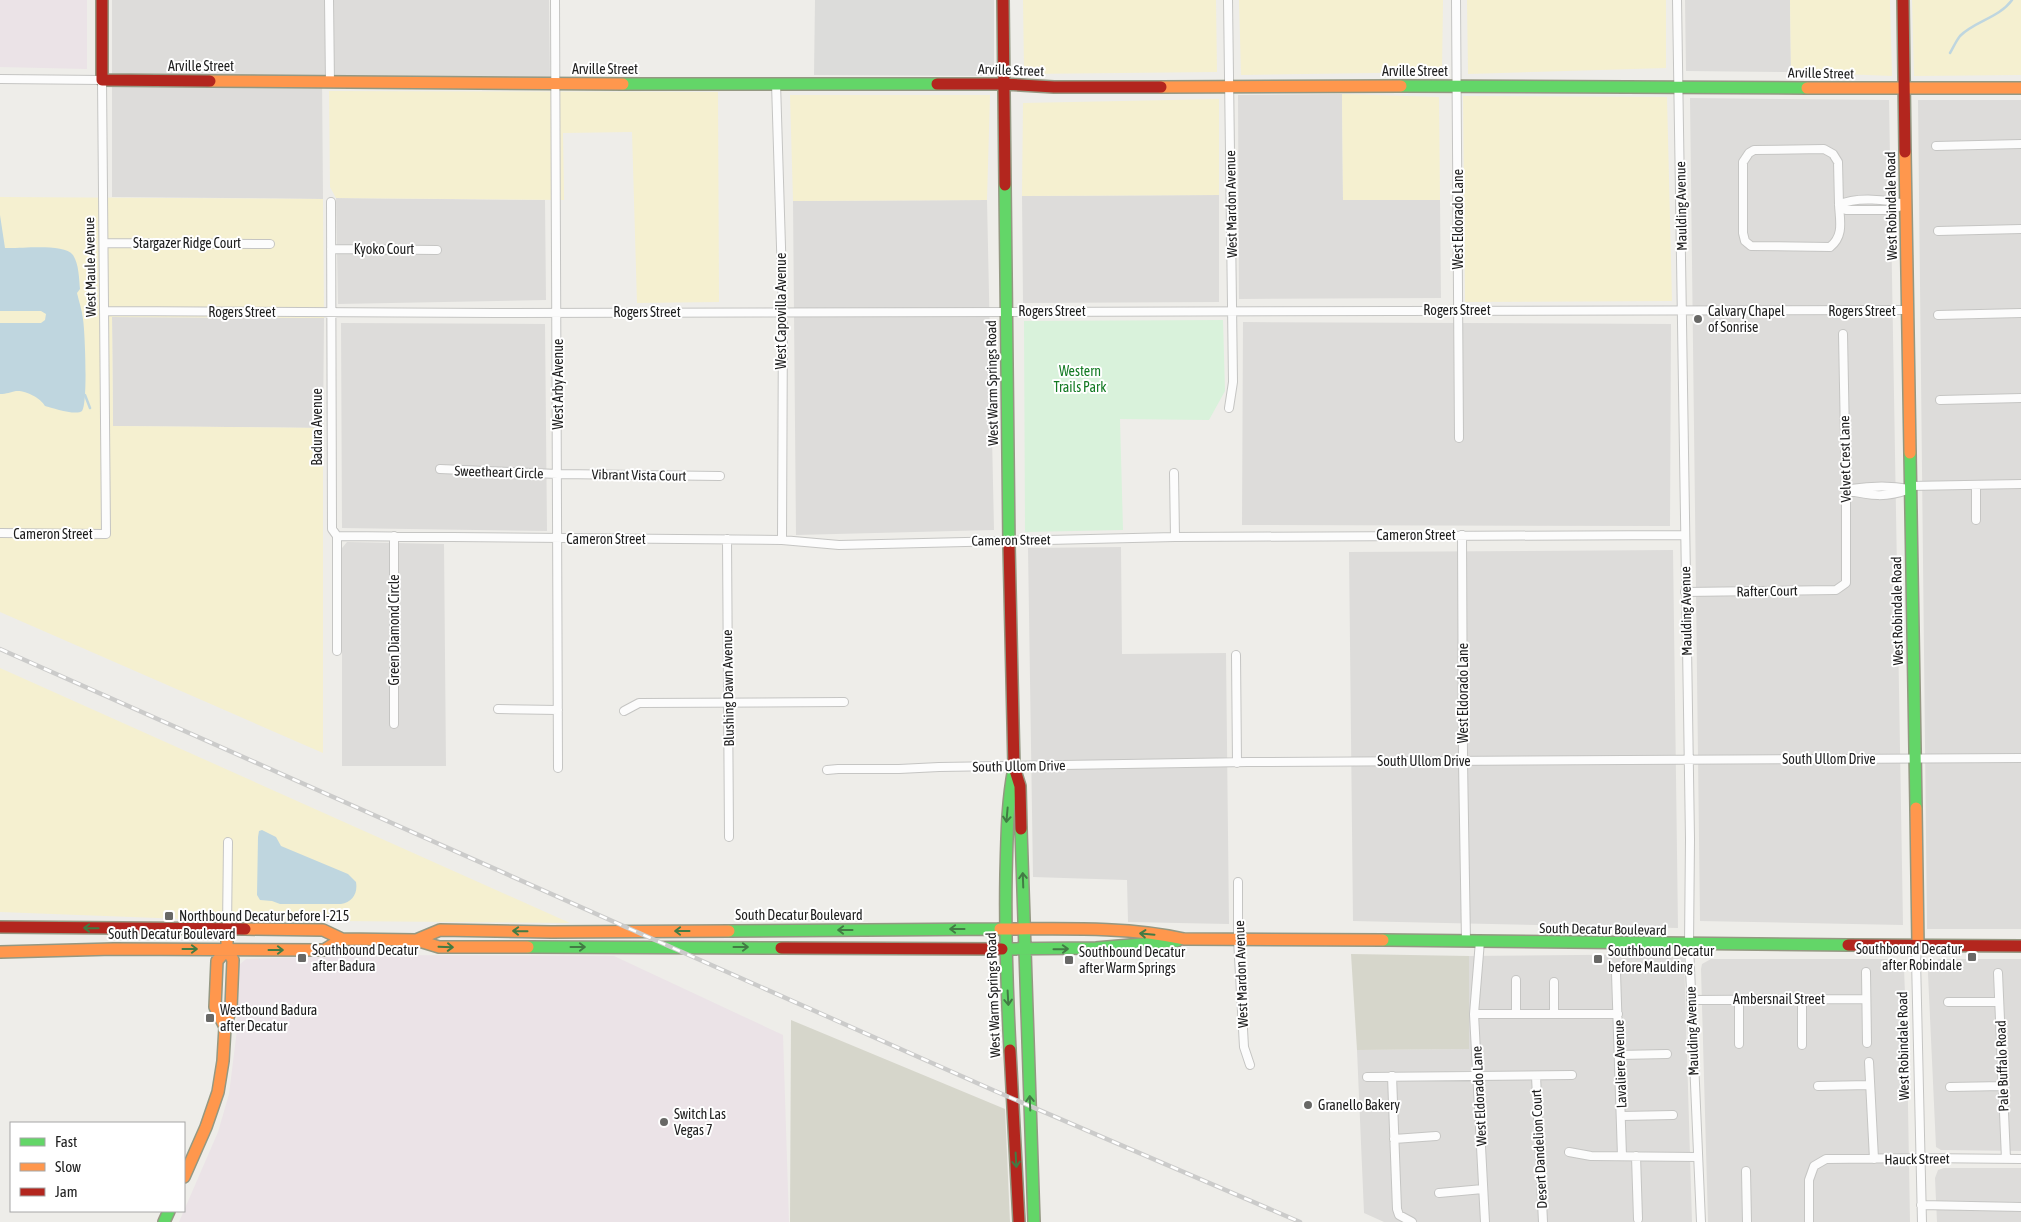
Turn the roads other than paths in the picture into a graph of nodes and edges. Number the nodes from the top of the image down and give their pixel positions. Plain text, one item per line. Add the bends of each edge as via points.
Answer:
1 (102, 0) edge
2 (329, 0) edge
3 (555, 0) edge
4 (1003, 0) edge
5 (1228, 0) edge
6 (1456, 0) edge
7 (1678, 0) edge
8 (1903, 0) edge
9 (0, 79) edge
10 (102, 80) junction
11 (776, 82) junction
12 (330, 83) junction
13 (556, 84) junction
14 (1004, 84) junction
15 (1457, 85) junction
16 (1680, 86) junction
17 (1229, 87) junction
18 (2021, 88) edge
19 (1904, 89) junction
20 (2021, 144) edge
21 (1936, 146) dead end
22 (331, 202) dead end
23 (1906, 204) junction
24 (1839, 205) junction
25 (2021, 229) edge
26 (1938, 230) dead end
27 (104, 243) junction
28 (270, 244) dead end
29 (331, 249) junction
30 (437, 250) dead end
31 (1458, 310) junction
32 (1908, 310) junction
33 (105, 311) junction
34 (1006, 311) junction
35 (1233, 311) junction
36 (1683, 311) junction
37 (332, 312) junction
38 (558, 312) junction
39 (783, 312) junction
40 (2021, 313) edge
41 (1938, 315) dead end
42 (1842, 334) dead end
43 (2021, 398) edge
44 (1940, 400) dead end
45 (1229, 408) dead end
46 (1459, 438) dead end
47 (440, 469) dead end
48 (1174, 473) dead end
49 (558, 474) junction
50 (720, 476) dead end
51 (2021, 484) edge
52 (1976, 485) junction
53 (1910, 488) junction
54 (1846, 490) junction
55 (1976, 520) dead end
56 (0, 534) edge
57 (106, 534) joint
58 (1462, 535) junction
59 (1685, 535) junction
60 (337, 536) junction
61 (394, 536) junction
62 (1175, 537) junction
63 (558, 538) junction
64 (727, 540) junction
65 (782, 540) junction
66 (1009, 540) junction
67 (1846, 583) joint
68 (1685, 592) junction
69 (337, 651) dead end
70 (1236, 655) dead end
71 (844, 702) dead end
72 (728, 703) junction
73 (498, 709) dead end
74 (558, 710) junction
75 (624, 711) dead end
76 (394, 724) dead end
77 (2021, 758) edge
78 (1688, 759) junction
79 (1916, 760) junction
80 (1463, 761) junction
81 (1237, 763) junction
82 (1014, 766) junction
83 (558, 768) dead end
84 (827, 770) dead end
85 (729, 837) dead end
86 (228, 842) dead end
87 (1238, 882) dead end
88 (0, 927) edge
89 (227, 929) junction
90 (1006, 929) junction
91 (1024, 929) junction
92 (342, 939) junction
93 (1184, 939) junction
94 (1238, 939) junction
95 (416, 940) junction
96 (1466, 941) junction
97 (1480, 941) junction
98 (1689, 946) junction
99 (1918, 946) junction
100 (2021, 946) edge
101 (227, 949) junction
102 (1006, 949) junction
103 (1025, 949) junction
104 (0, 952) edge
105 (1866, 972) dead end
106 (1616, 973) dead end
107 (1998, 974) dead end
108 (1516, 980) dead end
109 (1554, 982) dead end
110 (1802, 999) junction
111 (1866, 999) junction
112 (1691, 1000) junction
113 (1739, 1000) junction
114 (1948, 1002) dead end
115 (1999, 1002) junction
116 (1474, 1014) junction
117 (1516, 1014) junction
118 (1554, 1014) junction
119 (1618, 1014) junction
120 (1867, 1043) dead end
121 (1739, 1044) dead end
122 (1802, 1044) dead end
123 (1667, 1054) dead end
124 (1619, 1055) junction
125 (1869, 1062) dead end
126 (1250, 1065) dead end
127 (1572, 1075) dead end
128 (1392, 1076) junction
129 (1478, 1076) junction
130 (1536, 1076) junction
131 (1367, 1077) dead end
132 (1870, 1085) junction
133 (1818, 1086) dead end
134 (2003, 1086) junction
135 (1950, 1087) dead end
136 (1622, 1116) junction
137 (1673, 1116) dead end
138 (1436, 1136) dead end
139 (1394, 1139) junction
140 (1569, 1152) dead end
141 (1622, 1156) junction
142 (1636, 1156) junction
143 (1698, 1157) junction
144 (1920, 1158) junction
145 (1874, 1159) junction
146 (2006, 1159) junction
147 (2021, 1159) edge
148 (1746, 1171) dead end
149 (185, 1175) edge
150 (1484, 1189) junction
151 (1439, 1193) dead end
152 (1921, 1205) junction
153 (2021, 1207) edge
154 (1638, 1219) dead end
155 (1019, 1222) edge
156 (1034, 1222) edge
157 (1412, 1222) edge
158 (1485, 1222) edge
159 (1543, 1222) edge
160 (1701, 1222) edge
161 (1746, 1222) edge
162 (1809, 1222) edge
163 (1922, 1222) edge

1 - 10 main road, West Maule Avenue
2 - 12 street
3 - 13 street, West Arby Avenue
4 - 14 main road, West Warm Springs Road
5 - 17 street, West Mardon Avenue
6 - 15 street, West Eldorado Lane
7 - 16 street, Maulding Avenue
8 - 19 main road, West Robindale Road
9 - 10 street, Arville Street
10 - 12 main road, Arville Street
10 - 27 street, West Maule Avenue
11 - 13 main road, Arville Street
11 - 14 main road, Arville Street
11 - 39 street, West Capovilla Avenue
12 - 13 main road, Arville Street
13 - 38 street, West Arby Avenue
14 - 17 main road, Arville Street
14 - 34 main road, West Warm Springs Road
15 - 16 main road, Arville Street
15 - 17 main road, Arville Street
15 - 31 street, West Eldorado Lane
16 - 19 main road, Arville Street
16 - 36 street, Maulding Avenue
17 - 35 street, West Mardon Avenue
18 - 19 main road, Arville Street
19 - 23 main road, West Robindale Road
20 - 21 street
22 - 29 street, Badura Avenue
23 - 24 street via 1891,210 1846,210
23 - 32 main road, West Robindale Road
24 - 24 street via 1838,162 1834,154 1824,149 1754,150 1743,162 1743,233 1751,246 1830,247 1840,233
25 - 26 street
27 - 28 street, Stargazer Ridge Court
27 - 33 street, West Maule Avenue
29 - 30 street, Kyoko Court
29 - 37 street, Badura Avenue
31 - 35 street, Rogers Street
31 - 36 street, Rogers Street
31 - 46 street, West Eldorado Lane
32 - 36 street, Rogers Street
32 - 53 main road, West Robindale Road
33 - 37 street, Rogers Street
33 - 57 street, West Maule Avenue
34 - 35 street, Rogers Street
34 - 39 street, Rogers Street
34 - 66 main road, West Warm Springs Road
35 - 45 street, West Mardon Avenue via 1234,382
36 - 59 street, Maulding Avenue
37 - 38 street, Rogers Street
37 - 60 street, Badura Avenue via 332,529
38 - 39 street, Rogers Street
38 - 49 street, West Arby Avenue
39 - 65 street, West Capovilla Avenue
40 - 41 street
42 - 54 street, Velvet Crest Lane
43 - 44 street
47 - 49 street, Sweetheart Circle
48 - 62 street
49 - 50 street, Vibrant Vista Court
49 - 63 street, West Arby Avenue
51 - 52 street
52 - 53 street
52 - 55 street
53 - 54 street via 1869,486
53 - 79 main road, West Robindale Road
54 - 67 street, Velvet Crest Lane
56 - 57 street, Cameron Street
58 - 59 street, Cameron Street
58 - 62 street, Cameron Street
58 - 80 street, West Eldorado Lane
59 - 68 street, Maulding Avenue
60 - 61 street, Cameron Street
60 - 69 street, Badura Avenue
61 - 63 street, Cameron Street
61 - 76 street, Green Diamond Circle
62 - 66 street, Cameron Street
63 - 64 street, Cameron Street
63 - 74 street, West Arby Avenue
64 - 65 street, Cameron Street
64 - 72 street, Blushing Dawn Avenue
65 - 66 street, Cameron Street via 839,545
66 - 82 main road, West Warm Springs Road
67 - 68 street, Rafter Court via 1836,590
68 - 78 street, Maulding Avenue
70 - 81 street
71 - 72 street
72 - 75 street via 639,703
72 - 85 street, Blushing Dawn Avenue
73 - 74 street
74 - 83 street, West Arby Avenue
77 - 79 street, South Ullom Drive
78 - 79 street, South Ullom Drive
78 - 80 street, South Ullom Drive
78 - 98 street, Maulding Avenue
79 - 99 main road, West Robindale Road
80 - 81 street, South Ullom Drive
80 - 96 street, West Eldorado Lane
81 - 82 street, South Ullom Drive
82 - 84 street, South Ullom Drive
82 -> 90 main road, West Warm Springs Road via 1006,829
91 -> 82 main road, West Warm Springs Road via 1020,786
86 - 89 street
87 - 94 street, West Mardon Avenue
89 -> 88 main road, South Decatur Boulevard
89 - 92 main road, South Decatur Boulevard via 324,930
89 - 101 main road
90 - 91 main road, South Decatur Boulevard
90 -> 95 main road, South Decatur Boulevard via 440,930
90 - 102 main road, West Warm Springs Road
93 -> 91 main road, South Decatur Boulevard via 1105,930
91 - 103 main road, West Warm Springs Road
92 - 95 main road, South Decatur Boulevard
101 -> 92 main road, South Decatur Boulevard via 324,950
93 - 94 main road, South Decatur Boulevard
103 -> 93 main road, South Decatur Boulevard via 1096,948 1171,943
94 - 96 main road, South Decatur Boulevard
94 - 126 street, West Mardon Avenue via 1244,1047
95 -> 102 main road, South Decatur Boulevard via 439,947
96 - 97 main road, South Decatur Boulevard
97 - 98 main road, South Decatur Boulevard
97 - 116 street, West Eldorado Lane
98 - 99 main road, South Decatur Boulevard
98 - 112 street, Maulding Avenue
99 - 100 main road, South Decatur Boulevard
99 - 144 street, West Robindale Road
104 -> 101 main road, South Decatur Boulevard
101 - 149 main road via 232,960 230,1008 218,1092
102 - 103 main road, South Decatur Boulevard
102 -> 155 main road, West Warm Springs Road
156 -> 103 main road, West Warm Springs Road
105 - 111 street
106 - 119 street, Lavaliere Avenue
107 - 115 street, Pale Buffalo Road
108 - 117 street
109 - 118 street
110 - 111 street, Ambersnail Street
110 - 113 street, Ambersnail Street
110 - 122 street
111 - 120 street
112 - 113 street, Ambersnail Street
112 - 143 street, Maulding Avenue
113 - 121 street
114 - 115 street
115 - 134 street, Pale Buffalo Road
116 - 117 street
116 - 129 street, West Eldorado Lane
117 - 118 street
118 - 119 street
119 - 124 street, Lavaliere Avenue
123 - 124 street
124 - 136 street, Lavaliere Avenue
125 - 132 street
127 - 130 street
128 - 129 street
128 - 131 street
128 - 139 street
129 - 130 street
129 - 150 street, West Eldorado Lane
130 - 159 street, Desert Dandelion Court
132 - 133 street
132 - 145 street
134 - 135 street
134 - 146 street, Pale Buffalo Road
136 - 137 street
136 - 141 street, Lavaliere Avenue
138 - 139 street
139 - 157 street via 1397,1209 1399,1215
140 - 141 street
141 - 142 street
142 - 143 street
142 - 154 street
143 - 160 street, Maulding Avenue
144 - 145 street, Hauck Street
144 - 146 street, Hauck Street
144 - 152 street, West Robindale Road
145 - 162 street, Hauck Street via 1826,1159 1814,1166 1809,1180
146 - 147 street, Hauck Street
148 - 161 street
150 - 151 street
150 - 158 street, West Eldorado Lane
152 - 153 street
152 - 163 street, West Robindale Road

